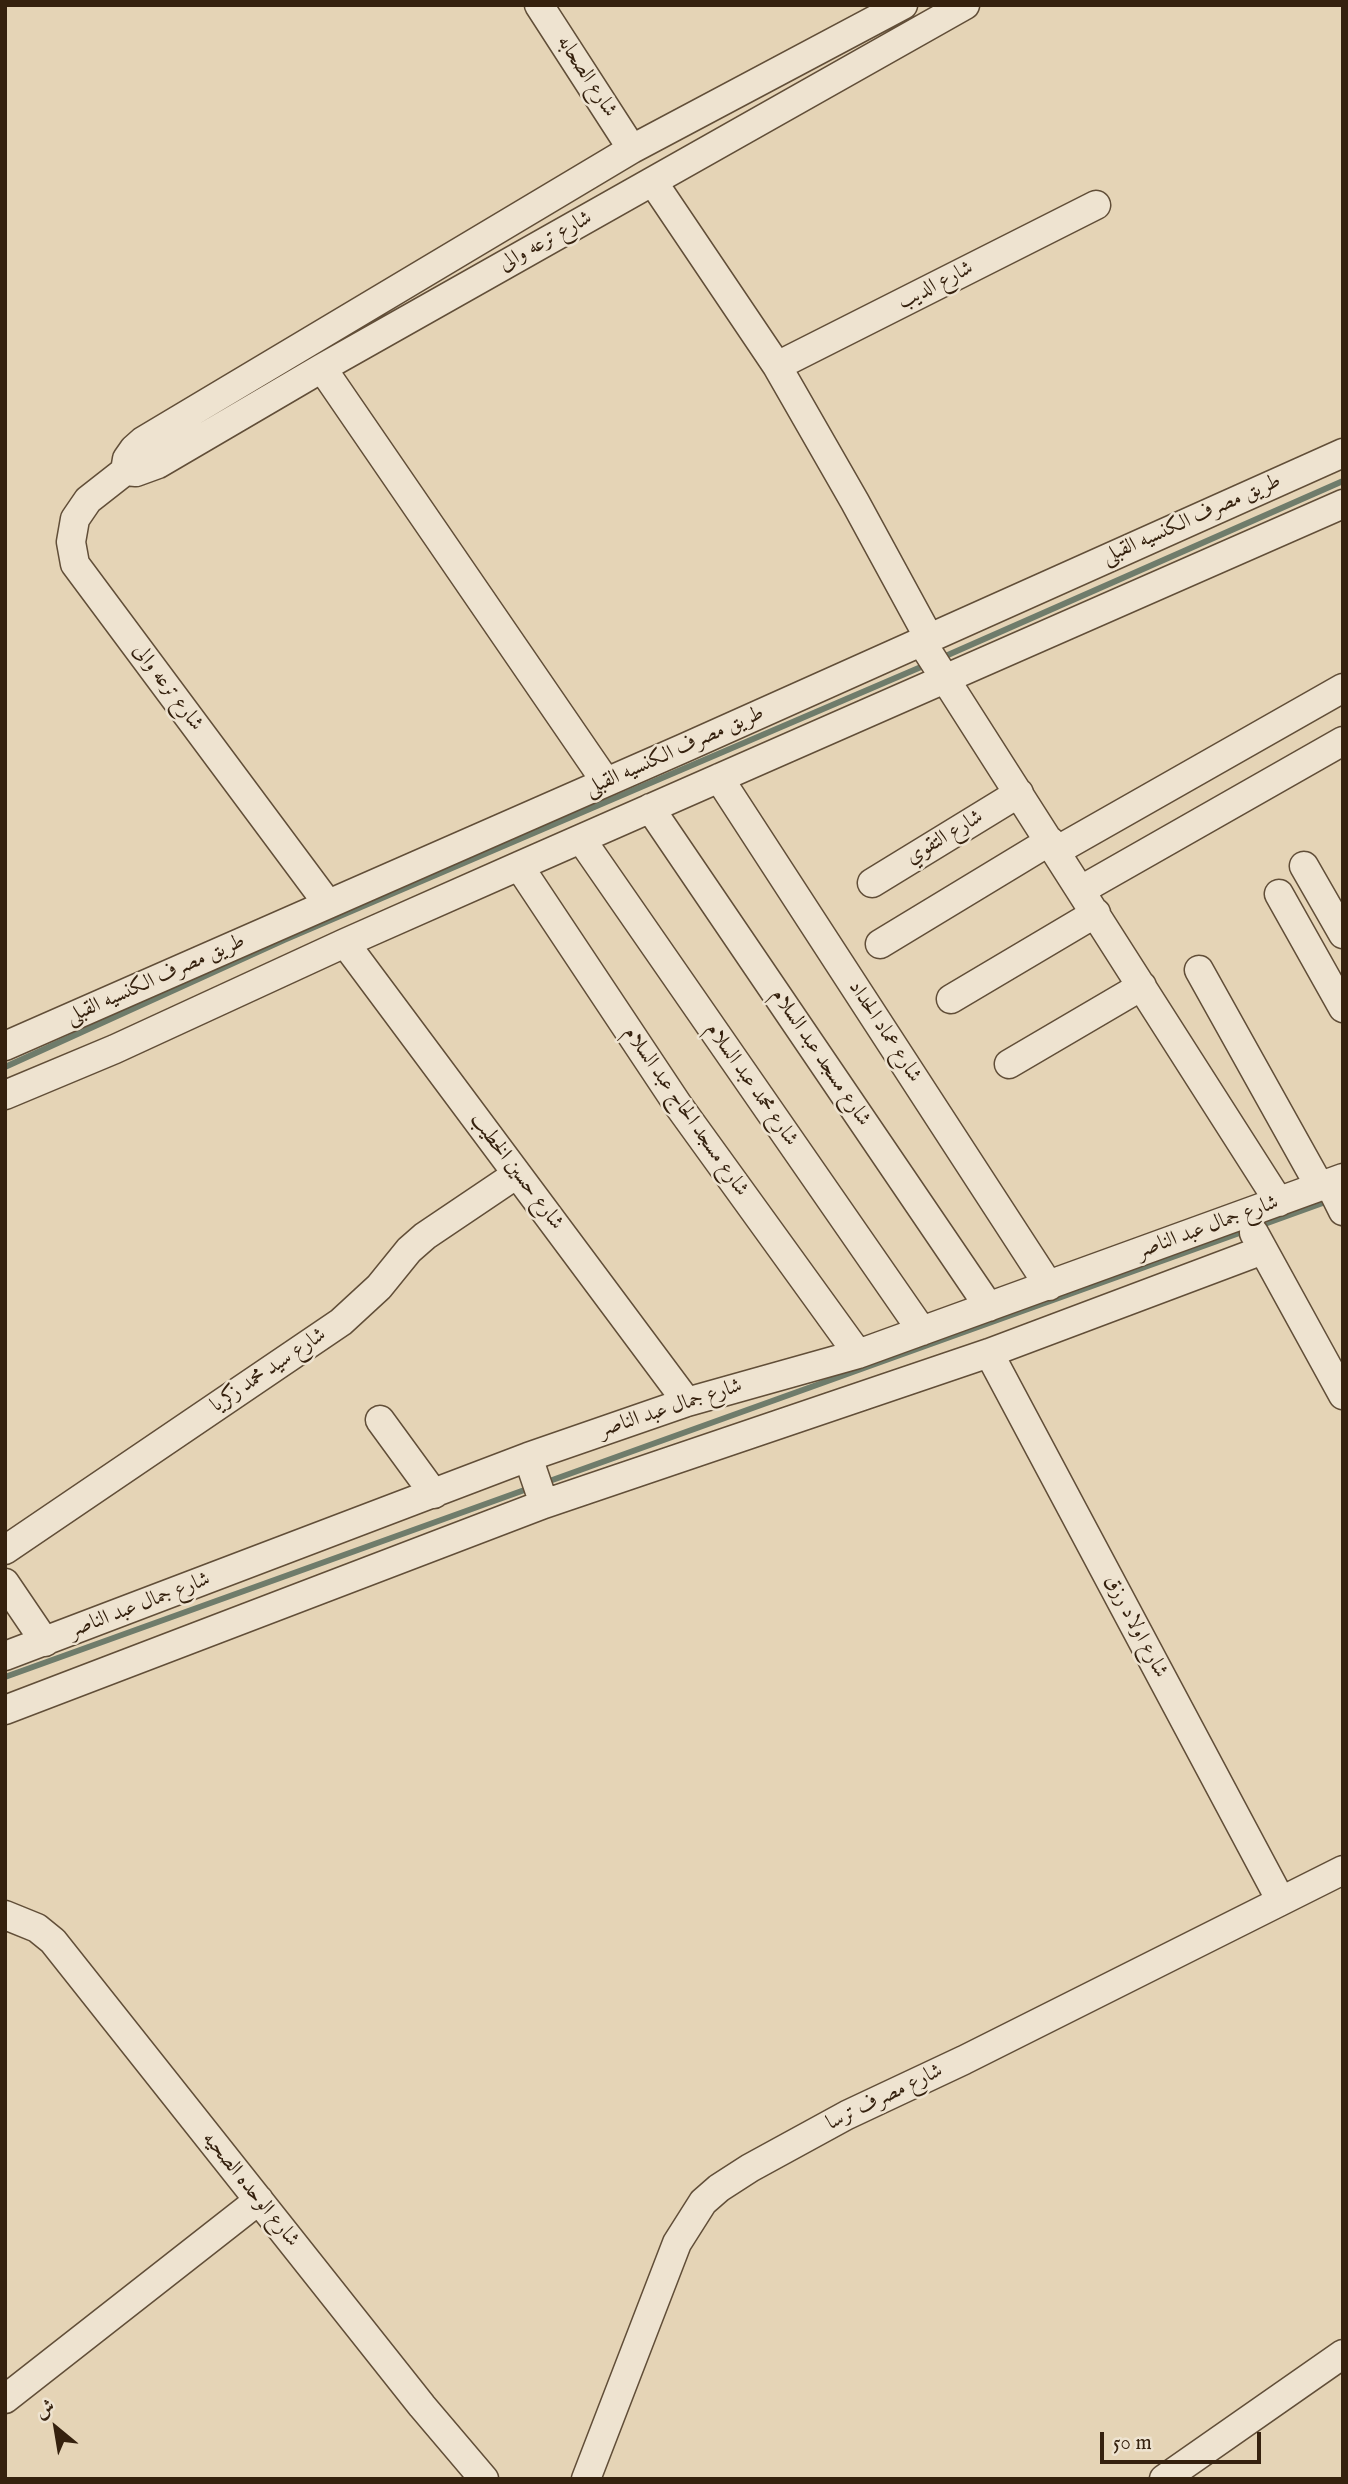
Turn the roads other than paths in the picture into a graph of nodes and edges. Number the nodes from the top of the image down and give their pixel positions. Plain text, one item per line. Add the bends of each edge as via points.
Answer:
1 (539, 5) edge
2 (903, 5) edge
3 (965, 5) edge
4 (724, 100) junction
5 (743, 130) junction
6 (632, 149) junction
7 (653, 182) junction
8 (1096, 205) dead end
9 (777, 366) junction
10 (322, 368) junction
11 (1343, 453) edge
12 (125, 471) junction
13 (1343, 504) edge
14 (925, 639) junction
15 (945, 678) junction
16 (1343, 688) edge
17 (1343, 741) edge
18 (684, 748) junction
19 (712, 780) junction
20 (606, 782) junction
21 (1019, 793) junction
22 (650, 808) junction
23 (581, 839) junction
24 (1052, 846) junction
25 (519, 866) junction
26 (1304, 866) dead end
27 (872, 883) dead end
28 (1279, 894) dead end
29 (1088, 902) junction
30 (328, 904) junction
31 (1343, 934) edge
32 (345, 943) junction
33 (880, 944) dead end
34 (1199, 970) dead end
35 (1142, 986) junction
36 (951, 999) dead end
37 (1343, 1008) edge
38 (5, 1046) edge
39 (1009, 1064) dead end
40 (5, 1095) edge
41 (517, 1174) junction
42 (1334, 1192) edge
43 (1279, 1202) junction
44 (1252, 1230) junction
45 (1049, 1286) junction
46 (989, 1307) junction
47 (922, 1331) junction
48 (989, 1353) junction
49 (858, 1354) junction
50 (1343, 1395) edge
51 (687, 1402) junction
52 (380, 1420) dead end
53 (529, 1462) junction
54 (433, 1494) junction
55 (543, 1500) junction
56 (5, 1550) edge
57 (5, 1583) edge
58 (45, 1642) junction
59 (5, 1656) edge
60 (5, 1710) edge
61 (1343, 1870) edge
62 (1281, 1900) junction
63 (5, 1915) edge
64 (259, 2200) junction
65 (1343, 2354) edge
66 (5, 2399) edge
67 (484, 2479) edge
68 (586, 2479) edge
69 (1164, 2479) edge

1 - 6 street, شارع الصحابه
2 - 4 street, شارع ترعه والى
3 - 5 street, شارع ترعه والى
4 - 5 street
4 - 6 street, شارع ترعه والى
5 - 7 street, شارع ترعه والى
6 - 12 street, شارع ترعه والى via 143,441 127,459
7 - 9 street
7 - 10 street, شارع ترعه والى
8 - 9 street, شارع الديب
9 - 14 street via 855,502
10 - 12 street, شارع ترعه والى via 158,464
10 - 20 street
11 - 14 street, طريق مصرف الكنسيه القبلى
12 - 30 street, شارع ترعه والى via 88,500 75,519 71,541 75,564
13 - 15 street, طريق مصرف الكنسيه القبلى
14 - 15 street
14 - 18 street, طريق مصرف الكنسيه القبلى
15 - 19 street, طريق مصرف الكنسيه القبلى
15 - 21 street
16 - 24 street
17 - 29 street
18 - 19 street, شارع عماد الحداد
18 - 20 street, طريق مصرف الكنسيه القبلى
19 - 22 street, طريق مصرف الكنسيه القبلى
19 - 45 street, شارع عماد الحداد
20 - 30 street, طريق مصرف الكنسيه القبلى
21 - 24 street
21 - 27 street, شارع التقوي
22 - 23 street, طريق مصرف الكنسيه القبلى
22 - 46 street, شارع مسجد عبد السلام
23 - 25 street, طريق مصرف الكنسيه القبلى
23 - 47 street, شارع محمد عبد السلام
24 - 29 street
24 - 33 street
25 - 32 street, طريق مصرف الكنسيه القبلى
25 - 49 street, شارع مسجد الحاج عبد السلام via 678,1105
26 - 31 street
28 - 37 street
29 - 35 street
29 - 36 street
30 - 38 street, طريق مصرف الكنسيه القبلى
32 - 40 street, طريق مصرف الكنسيه القبلى
32 - 41 street, شارع حسين الخطيب
34 - 42 street
35 - 39 street
35 - 43 street
41 - 51 street, شارع حسين الخطيب
41 - 56 street, شارع سيد محمد زكريا via 425,1236 341,1322
42 - 43 street, شارع جمال عبد الناصر
43 - 44 street, شارع جمال عبد الناصر
44 - 45 street, شارع جمال عبد الناصر
44 - 48 street, شارع جمال عبد الناصر
44 - 50 street
45 - 46 street, شارع جمال عبد الناصر
46 - 47 street, شارع جمال عبد الناصر
47 - 49 street, شارع جمال عبد الناصر
48 - 55 street, شارع جمال عبد الناصر
48 - 62 street, شارع اولاد رزق
49 - 51 street, شارع جمال عبد الناصر
51 - 53 street, شارع جمال عبد الناصر
52 - 54 street
53 - 54 street, شارع جمال عبد الناصر
53 - 55 street
54 - 58 street, شارع جمال عبد الناصر
55 - 60 street, شارع جمال عبد الناصر
57 - 58 street
58 - 59 street, شارع جمال عبد الناصر
61 - 62 street, شارع مصرف ترسا
62 - 68 street, شارع مصرف ترسا via 847,2115 750,2168 703,2202 677,2244
63 - 64 street, شارع الوحده الصحيه via 37,1928 52,1941
64 - 66 street
64 - 67 street, شارع الوحده الصحيه
65 - 69 street

